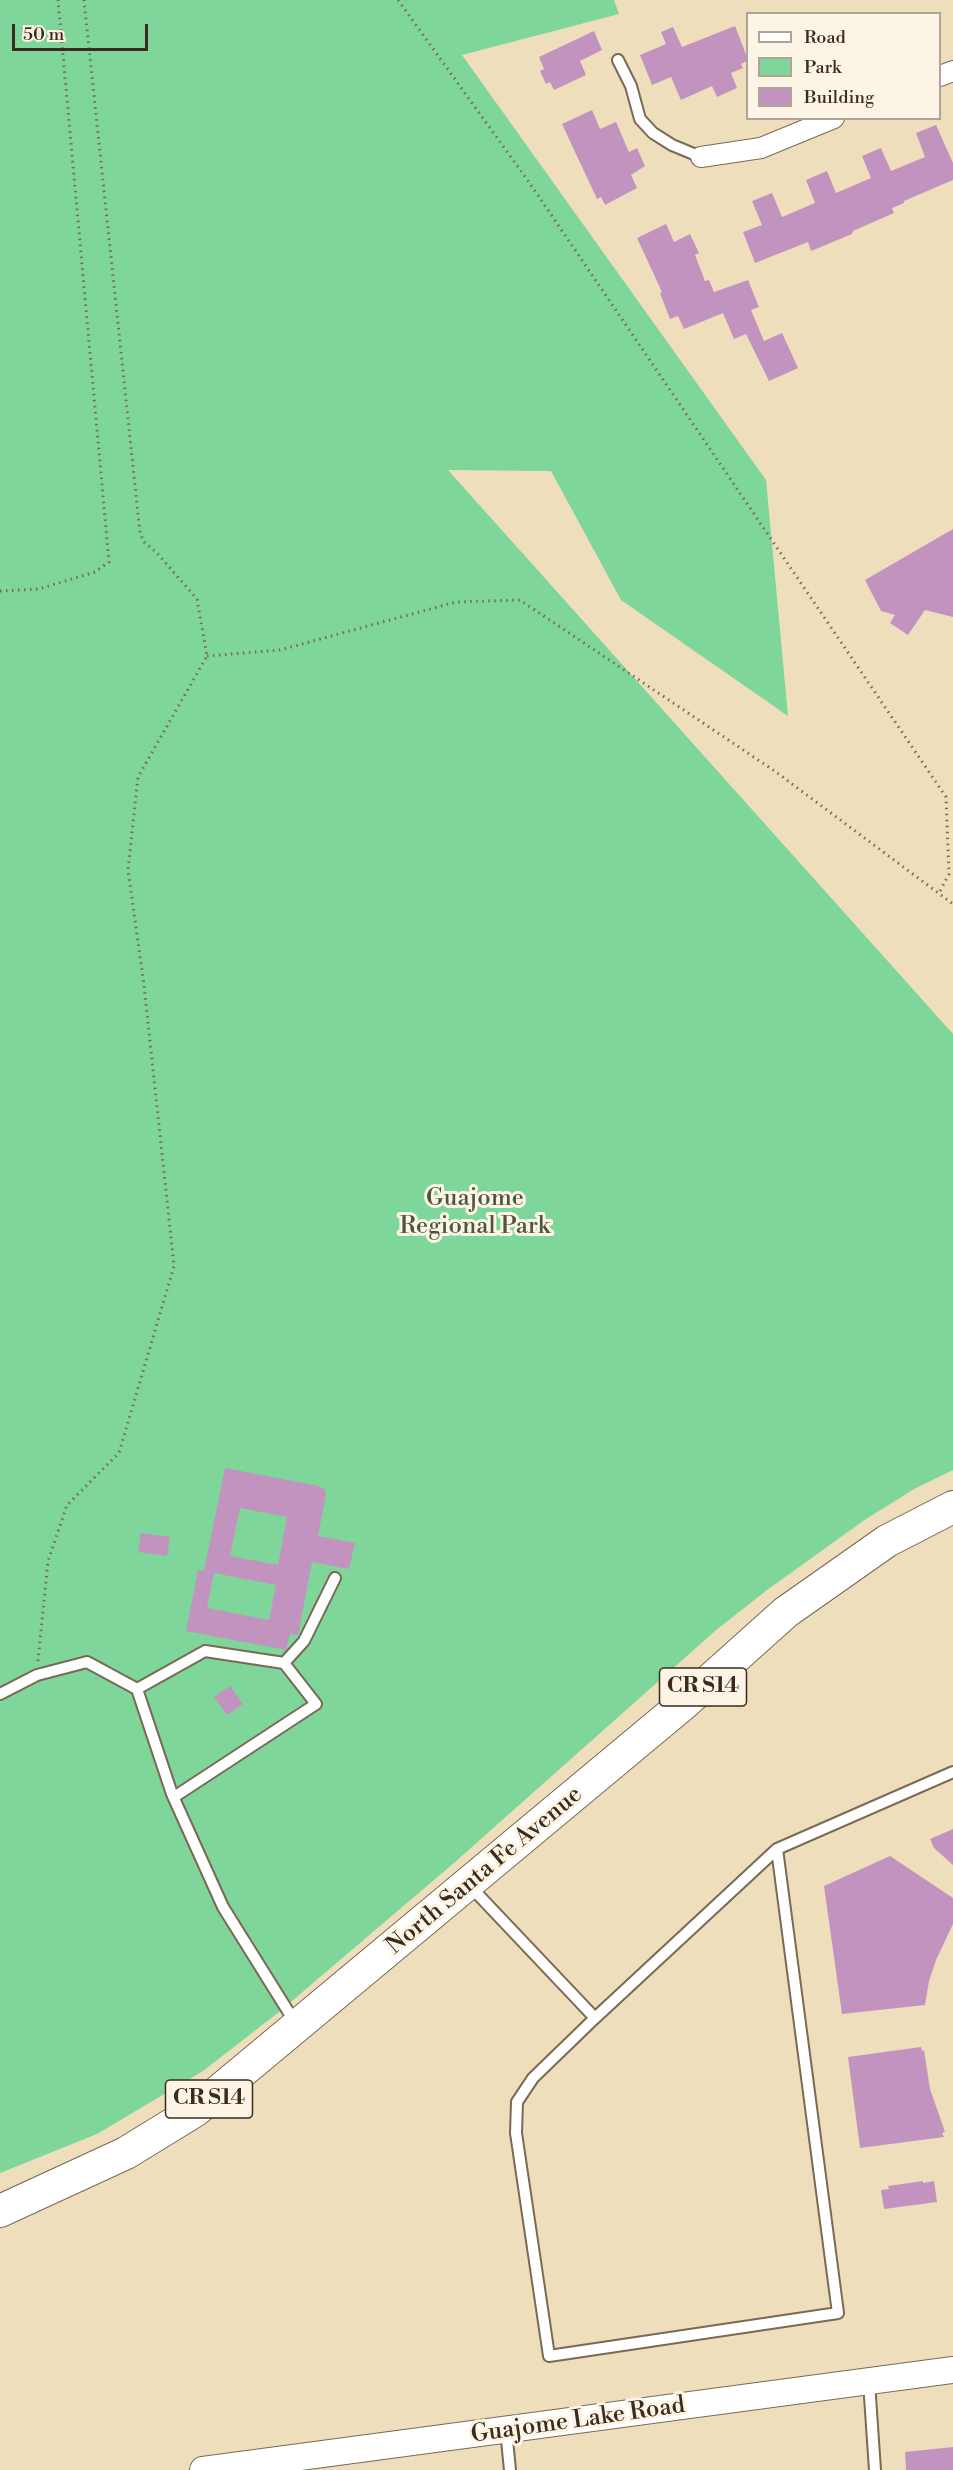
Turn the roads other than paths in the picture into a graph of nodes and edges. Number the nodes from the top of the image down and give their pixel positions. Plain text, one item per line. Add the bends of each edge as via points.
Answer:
1 (618, 60) dead end
2 (829, 120) edge
3 (701, 157) joint
4 (953, 1508) edge
5 (335, 1578) dead end
6 (284, 1663) junction
7 (137, 1689) junction
8 (0, 1694) edge
9 (953, 1772) edge
10 (174, 1797) junction
11 (777, 1849) junction
12 (469, 1885) junction
13 (596, 2018) junction
14 (298, 2027) junction
15 (0, 2211) edge
16 (953, 2370) edge
17 (869, 2382) junction
18 (506, 2430) junction
19 (230, 2468) edge
20 (203, 2470) edge
21 (510, 2470) edge
22 (875, 2470) edge

1 - 3 lane via 631,86 640,119 672,145
2 - 3 street via 761,148
4 - 12 main road, North Santa Fe Avenue / CR S14 via 887,1541 786,1612
5 - 6 lane via 304,1641
6 - 7 lane via 205,1651
6 - 10 lane via 316,1704
7 - 8 lane via 87,1662 37,1675
7 - 10 lane
9 - 11 lane
10 - 14 lane via 223,1907
11 - 13 lane
11 - 13 lane via 838,2313 549,2356 516,2133 517,2102 533,2078
12 - 13 lane
12 - 14 main road, North Santa Fe Avenue / CR S14
14 - 15 main road, North Santa Fe Avenue / CR S14 via 196,2110 126,2153
16 - 17 street, Guajome Lake Road
17 - 18 street, Guajome Lake Road
17 - 22 lane
18 - 19 street, Guajome Lake Road
18 - 21 lane
19 - 20 street, Guajome Lake Road

